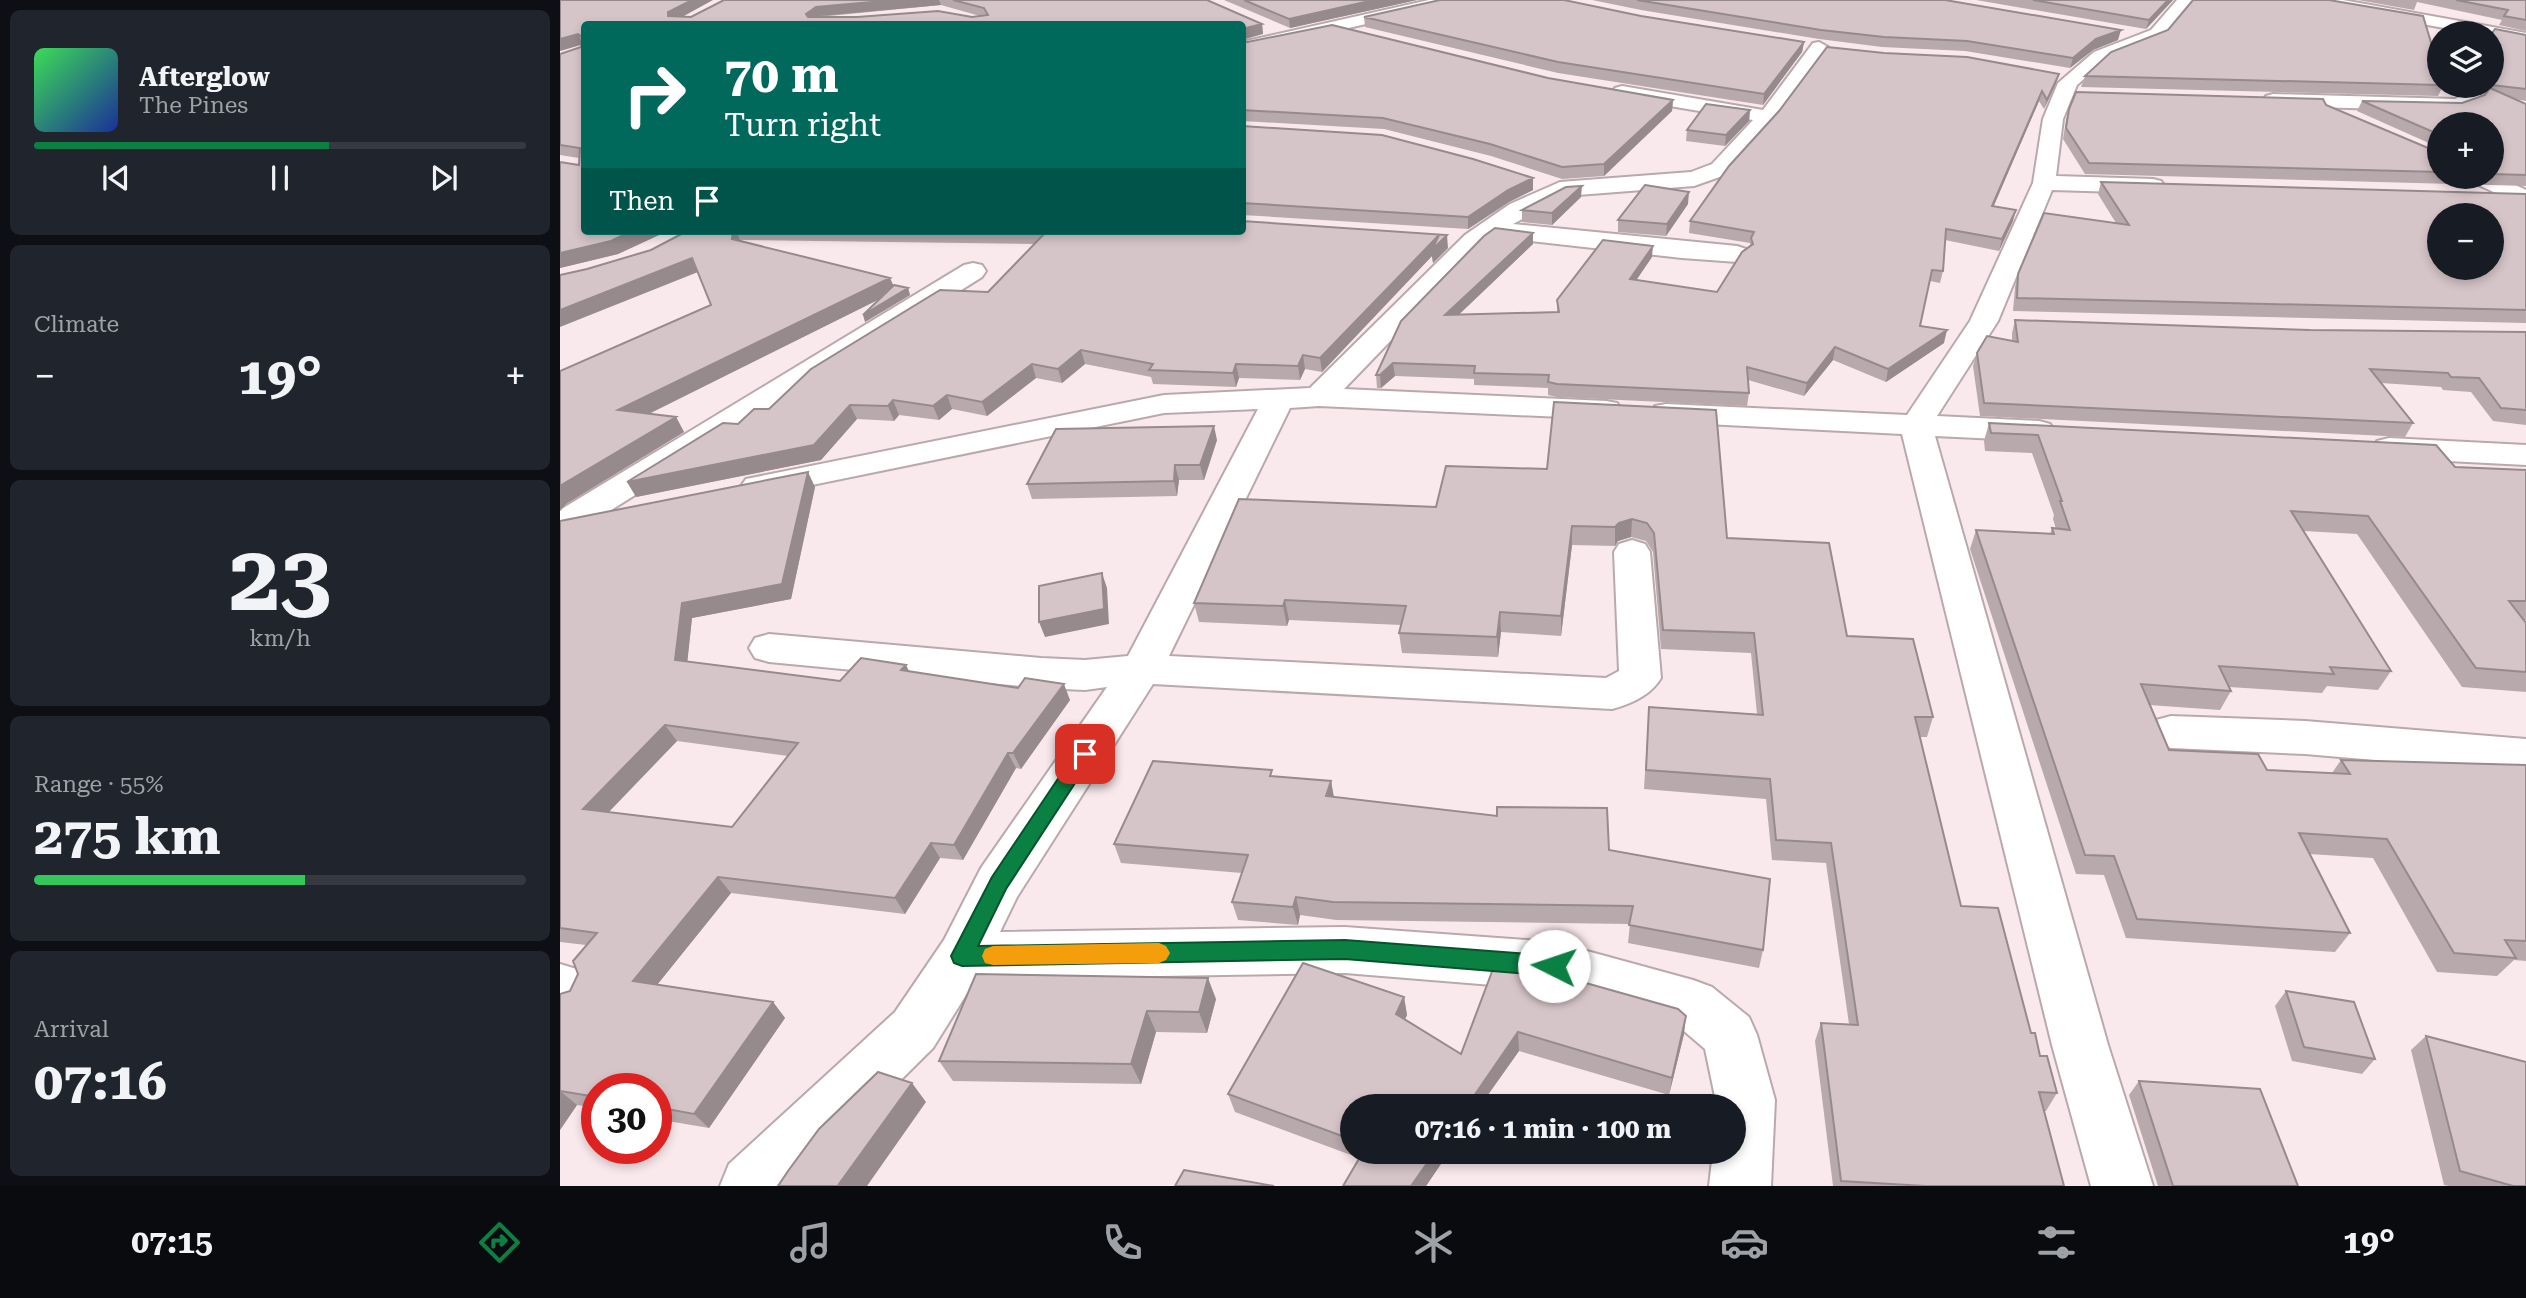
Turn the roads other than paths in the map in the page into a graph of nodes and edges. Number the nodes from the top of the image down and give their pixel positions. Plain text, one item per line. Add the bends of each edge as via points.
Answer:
1 (1450, 0) edge
2 (2186, 0) edge
3 (2316, 0) edge
4 (2427, 22) edge
5 (1265, 26) edge
6 (1332, 26) junction
7 (2504, 35) edge
8 (1290, 37) junction
9 (1372, 38) edge
10 (2526, 38) edge
11 (1794, 43) edge
12 (1246, 46) edge
13 (1602, 89) edge
14 (2472, 98) edge
15 (2253, 100) edge
16 (2315, 102) junction
17 (1769, 116) junction
18 (2356, 121) edge
19 (1530, 179) edge
20 (2044, 183) junction
21 (2181, 187) edge
22 (1560, 189) junction
23 (2488, 189) edge
24 (2523, 196) edge
25 (1482, 235) junction
26 (1446, 238) edge
27 (1737, 254) edge
28 (973, 271) dead end
29 (1299, 397) junction
30 (1916, 425) junction
31 (2072, 432) edge
32 (2359, 447) edge
33 (2526, 455) edge
34 (733, 491) edge
35 (640, 510) edge
36 (560, 526) edge
37 (1632, 552) dead end
38 (769, 648) dead end
39 (1142, 669) junction
40 (2171, 732) dead end
41 (2526, 756) edge
42 (962, 956) junction
43 (751, 1186) edge
44 (1740, 1186) edge
45 (2122, 1186) edge

1 - 6 street
2 - 20 street via 2166,26 2133,35 2100,56 2069,85 2053,119
3 - 4 street
5 - 8 street
6 - 8 street
6 - 9 street
7 - 10 street
8 - 12 street
11 - 17 street via 1825,48
13 - 17 street
14 - 16 street via 2457,105
15 - 16 street
16 - 18 street
17 - 22 street via 1732,158 1710,174
19 - 22 street
20 - 21 street
20 - 30 street via 1996,321
22 - 25 street via 1518,209
23 - 24 street
25 - 26 street
25 - 27 street
25 - 29 street
28 - 36 street
29 - 30 street
29 - 34 street via 1164,404
29 - 39 street
30 - 31 street
30 - 45 street via 2080,1045
32 - 33 street
35 - 36 street
37 - 39 street via 1640,678 1612,694
38 - 39 street via 1041,673 1085,675
39 - 42 street via 999,883
40 - 41 street via 2363,741
42 - 43 street via 914,1030
42 - 44 street via 1345,950 1554,966 1693,1005 1729,1034 1745,1100

